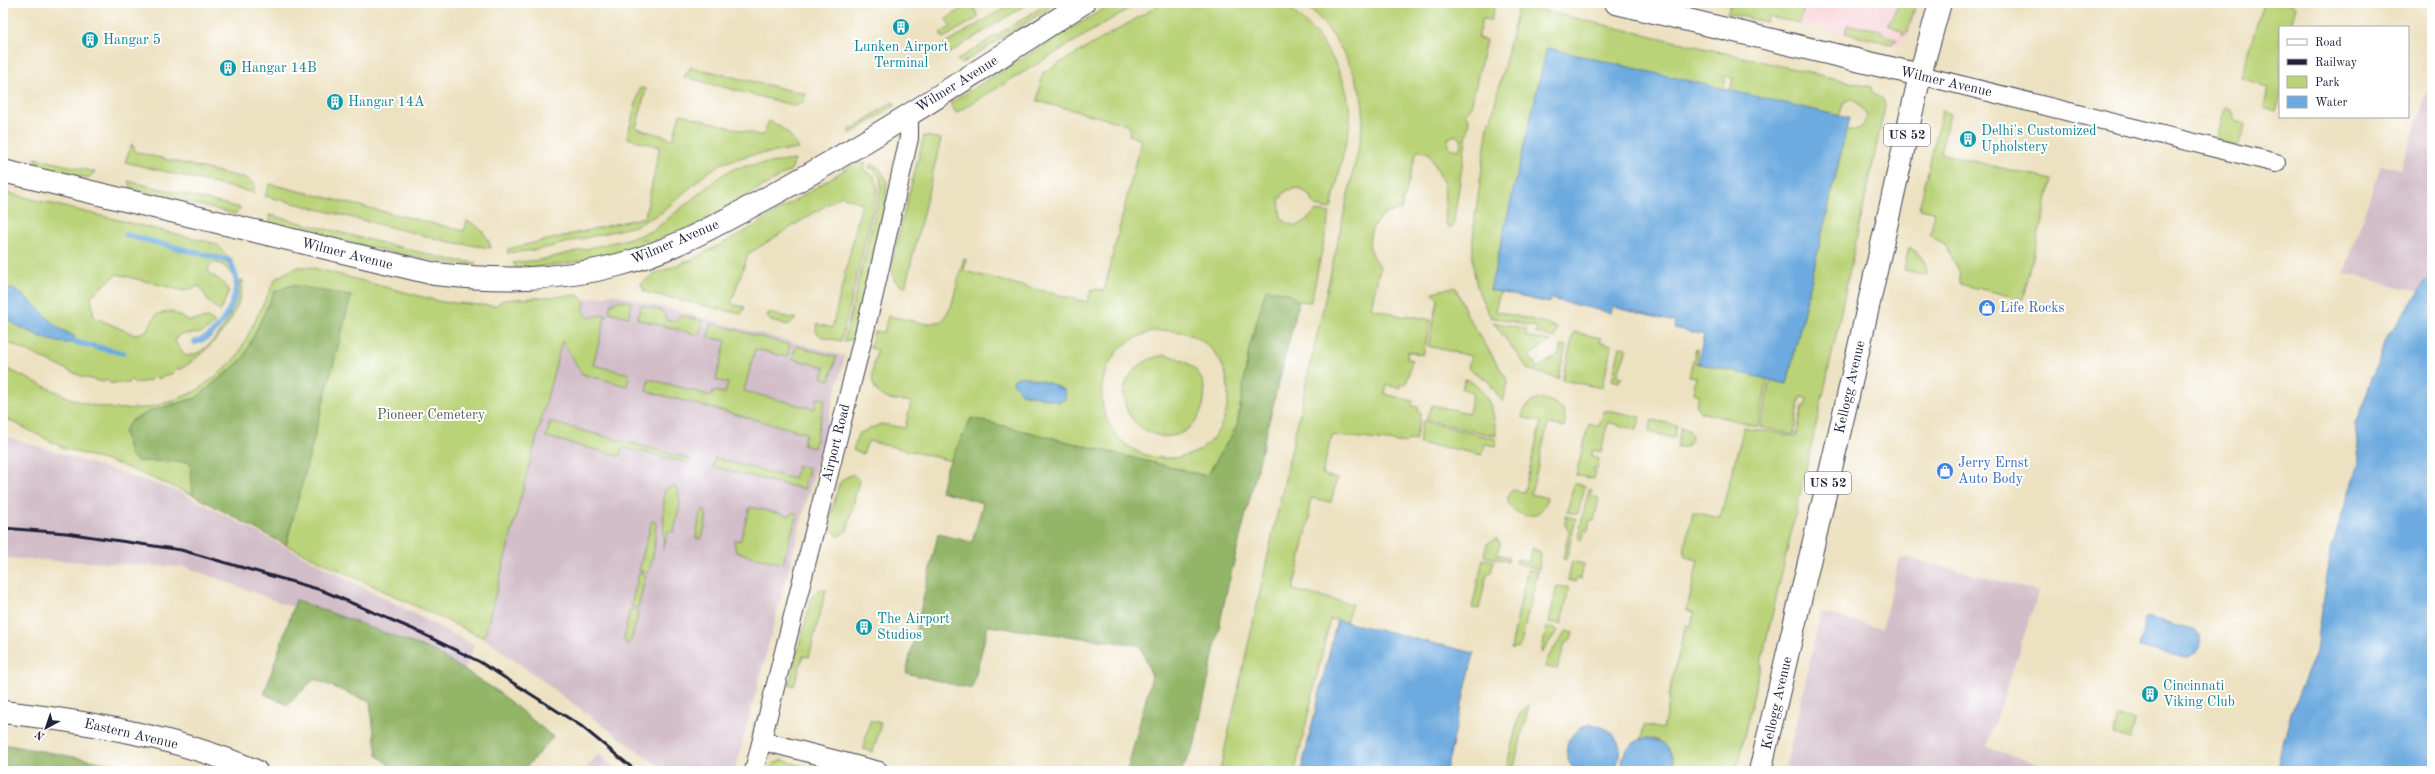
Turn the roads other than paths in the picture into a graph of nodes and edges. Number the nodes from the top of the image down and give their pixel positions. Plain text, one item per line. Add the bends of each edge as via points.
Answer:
1 (1083, 3) edge
2 (1616, 3) edge
3 (1940, 3) edge
4 (1920, 75) junction
5 (909, 114) junction
6 (2276, 163) dead end
7 (3, 170) edge
8 (3, 712) edge
9 (763, 741) junction
10 (256, 771) edge
11 (754, 771) edge
12 (879, 771) edge
13 (1760, 771) edge

1 - 5 street, Wilmer Avenue
2 - 4 street, Wilmer Avenue
3 - 4 street, Kellogg Avenue / US 52
4 - 6 street, Wilmer Avenue
4 - 13 street, Kellogg Avenue / US 52 via 1852,380
5 - 7 street, Wilmer Avenue via 827,165 695,236 620,265 580,274 532,279 479,279 425,272
5 - 9 street, Airport Road via 909,138 874,294
8 - 10 street, Eastern Avenue via 57,718 121,730 185,747
9 - 11 street, Airport Road
9 - 12 street

